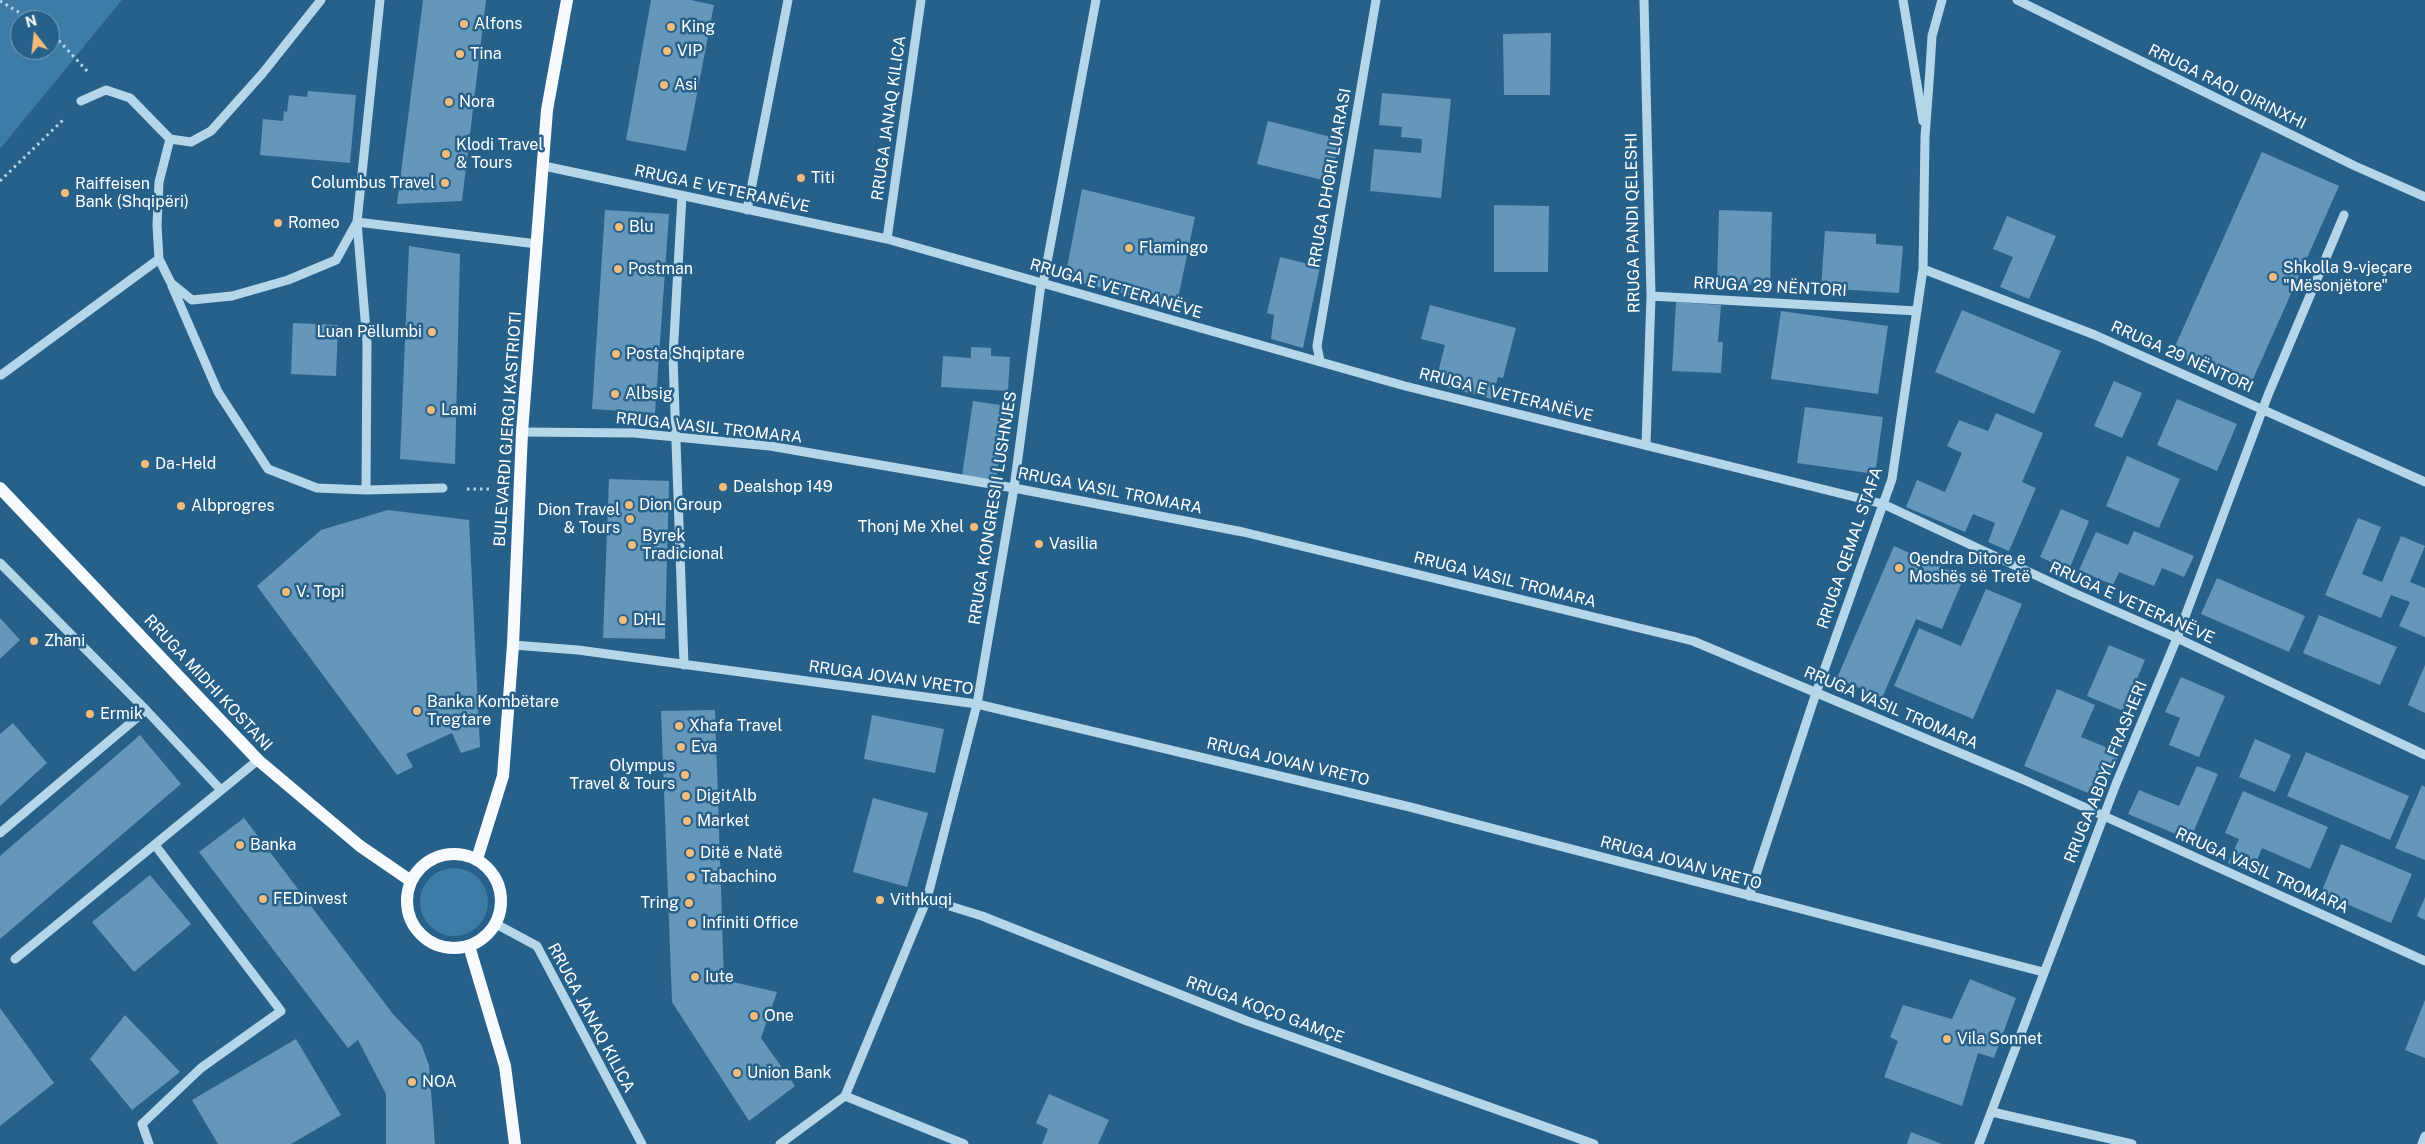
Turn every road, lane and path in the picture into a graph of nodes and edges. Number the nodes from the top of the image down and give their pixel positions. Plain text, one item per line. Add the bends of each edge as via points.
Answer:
1 (321, 0) edge
2 (380, 0) edge
3 (567, 0) edge
4 (788, 0) edge
5 (921, 0) edge
6 (1096, 0) edge
7 (1376, 0) edge
8 (1644, 0) edge
9 (1902, 0) edge
10 (1942, 0) edge
11 (2017, 0) edge
12 (0, 1) edge
13 (15, 10) edge
14 (60, 42) edge
15 (106, 90) junction
16 (81, 102) joint
17 (1926, 137) junction
18 (170, 139) junction
19 (544, 166) junction
20 (0, 181) edge
21 (682, 196) junction
22 (2425, 197) edge
23 (747, 210) junction
24 (2344, 215) dead end
25 (357, 222) junction
26 (887, 239) junction
27 (537, 244) junction
28 (159, 258) junction
29 (1922, 269) junction
30 (171, 283) junction
31 (1041, 284) junction
32 (1650, 296) junction
33 (1917, 311) junction
34 (1320, 361) junction
35 (1, 375) dead end
36 (2264, 411) junction
37 (522, 432) junction
38 (677, 437) junction
39 (1646, 445) junction
40 (2425, 482) edge
41 (0, 488) edge
42 (443, 488) joint
43 (1014, 488) junction
44 (366, 490) junction
45 (519, 490) junction
46 (1884, 504) junction
47 (0, 563) edge
48 (2177, 638) junction
49 (513, 645) junction
50 (684, 665) junction
51 (1816, 693) junction
52 (977, 704) junction
53 (146, 710) junction
54 (2425, 755) edge
55 (258, 760) junction
56 (221, 790) junction
57 (2104, 816) junction
58 (0, 833) edge
59 (155, 845) junction
60 (477, 859) junction
61 (411, 881) junction
62 (1749, 896) junction
63 (927, 899) junction
64 (496, 924) junction
65 (469, 946) junction
66 (15, 959) dead end
67 (2425, 961) edge
68 (2043, 972) junction
69 (845, 1096) junction
70 (1992, 1112) junction
71 (2425, 1136) edge
72 (149, 1144) edge
73 (515, 1144) edge
74 (642, 1144) edge
75 (780, 1144) edge
76 (964, 1144) edge
77 (1594, 1144) edge
78 (1979, 1144) edge
79 (2132, 1144) edge
80 (2422, 1144) edge

1 - 18 street via 212,131 191,142
2 - 25 street
3 - 19 main road, BULEVARDI GJERGJ KASTRIOTI via 547,110
4 - 23 street
5 - 26 street, RRUGA JANAQ KILICA
6 - 31 street, RRUGA KONGRESI I LUSHNJES
7 - 34 street, RRUGA DHORI LUARASI via 1317,346
8 - 32 street, RRUGA PANDI QELESHI
9 - 17 street, RRUGA QEMAL STAFA
10 - 17 street, RRUGA QEMAL STAFA via 1932,36
11 - 22 street, RRUGA RAQI QIRINXHI via 2355,166
12 - 13 path
14 - 15 path
15 - 16 street
15 - 18 street via 130,98
16 - 20 path
17 - 29 street, RRUGA QEMAL STAFA
18 - 28 street via 159,182
19 - 21 street, RRUGA E VETERANËVE
19 - 27 main road, BULEVARDI GJERGJ KASTRIOTI
21 - 23 street, RRUGA E VETERANËVE
21 - 38 street via 673,357
23 - 26 street, RRUGA E VETERANËVE
24 - 36 street, RRUGA ABDYL FRASHERI
25 - 27 street
25 - 30 street via 336,260 288,280 232,296 192,300
25 - 44 street via 367,343
26 - 31 street, RRUGA E VETERANËVE
27 - 37 main road, BULEVARDI GJERGJ KASTRIOTI
28 - 30 street
28 - 35 street
29 - 33 street, RRUGA QEMAL STAFA
29 - 36 street, RRUGA 29 NËNTORI via 2096,335
30 - 44 street via 218,392 268,469 317,488
31 - 34 street, RRUGA E VETERANËVE
31 - 43 street, RRUGA KONGRESI I LUSHNJES
32 - 33 street, RRUGA 29 NËNTORI
32 - 39 street, RRUGA PANDI QELESHI
33 - 46 street, RRUGA QEMAL STAFA via 1892,479
34 - 39 street, RRUGA E VETERANËVE via 1405,386
36 - 40 street, RRUGA 29 NËNTORI
36 - 48 street, RRUGA ABDYL FRASHERI
37 - 38 street, RRUGA VASIL TROMARA via 634,433
37 - 45 main road, BULEVARDI GJERGJ KASTRIOTI
38 - 43 street, RRUGA VASIL TROMARA via 770,446
38 - 50 street
39 - 46 street, RRUGA E VETERANËVE
41 - 55 main road, RRUGA MIDHI KOSTANI
42 - 44 street
42 - 45 path
43 - 51 street, RRUGA VASIL TROMARA via 1243,532 1693,641
43 - 52 street, RRUGA KONGRESI I LUSHNJES
45 - 49 main road, BULEVARDI GJERGJ KASTRIOTI
46 - 48 street, RRUGA E VETERANËVE
46 - 51 street, RRUGA QEMAL STAFA
47 - 53 street
48 - 54 street, RRUGA E VETERANËVE
48 - 57 street, RRUGA ABDYL FRASHERI
49 - 50 street, RRUGA JOVAN VRETO via 578,650
49 - 60 main road, BULEVARDI GJERGJ KASTRIOTI via 503,776
50 - 52 street, RRUGA JOVAN VRETO
51 - 57 street, RRUGA VASIL TROMARA
51 - 62 street, RRUGA QEMAL STAFA
52 - 62 street, RRUGA JOVAN VRETO via 1410,807
52 - 63 street, RRUGA KONGRESI I LUSHNJES
53 - 56 street
53 - 58 street
55 - 56 street
55 - 61 main road, RRUGA MIDHI KOSTANI via 360,846
56 - 59 street
57 - 67 street, RRUGA VASIL TROMARA
57 - 68 street, RRUGA ABDYL FRASHERI
59 - 66 street
59 - 72 street via 281,1011 200,1068 142,1124
60 - 61 main road via 454,854 432,859 419,868
60 - 64 main road via 489,868 502,895
61 - 65 main road via 408,912 424,938 438,946
62 - 68 street, RRUGA JOVAN VRETO
63 - 69 street, RRUGA KONGRESI I LUSHNJES
63 - 77 street, RRUGA KOÇO GAMÇE via 982,916 1246,1021
64 - 65 main road via 480,941
64 - 74 street, RRUGA JANAQ KILICA via 536,946
65 - 73 main road via 505,1066
68 - 70 street, RRUGA ABDYL FRASHERI
69 - 75 street
69 - 76 street
70 - 78 street, RRUGA ABDYL FRASHERI
70 - 79 street
71 - 80 street

